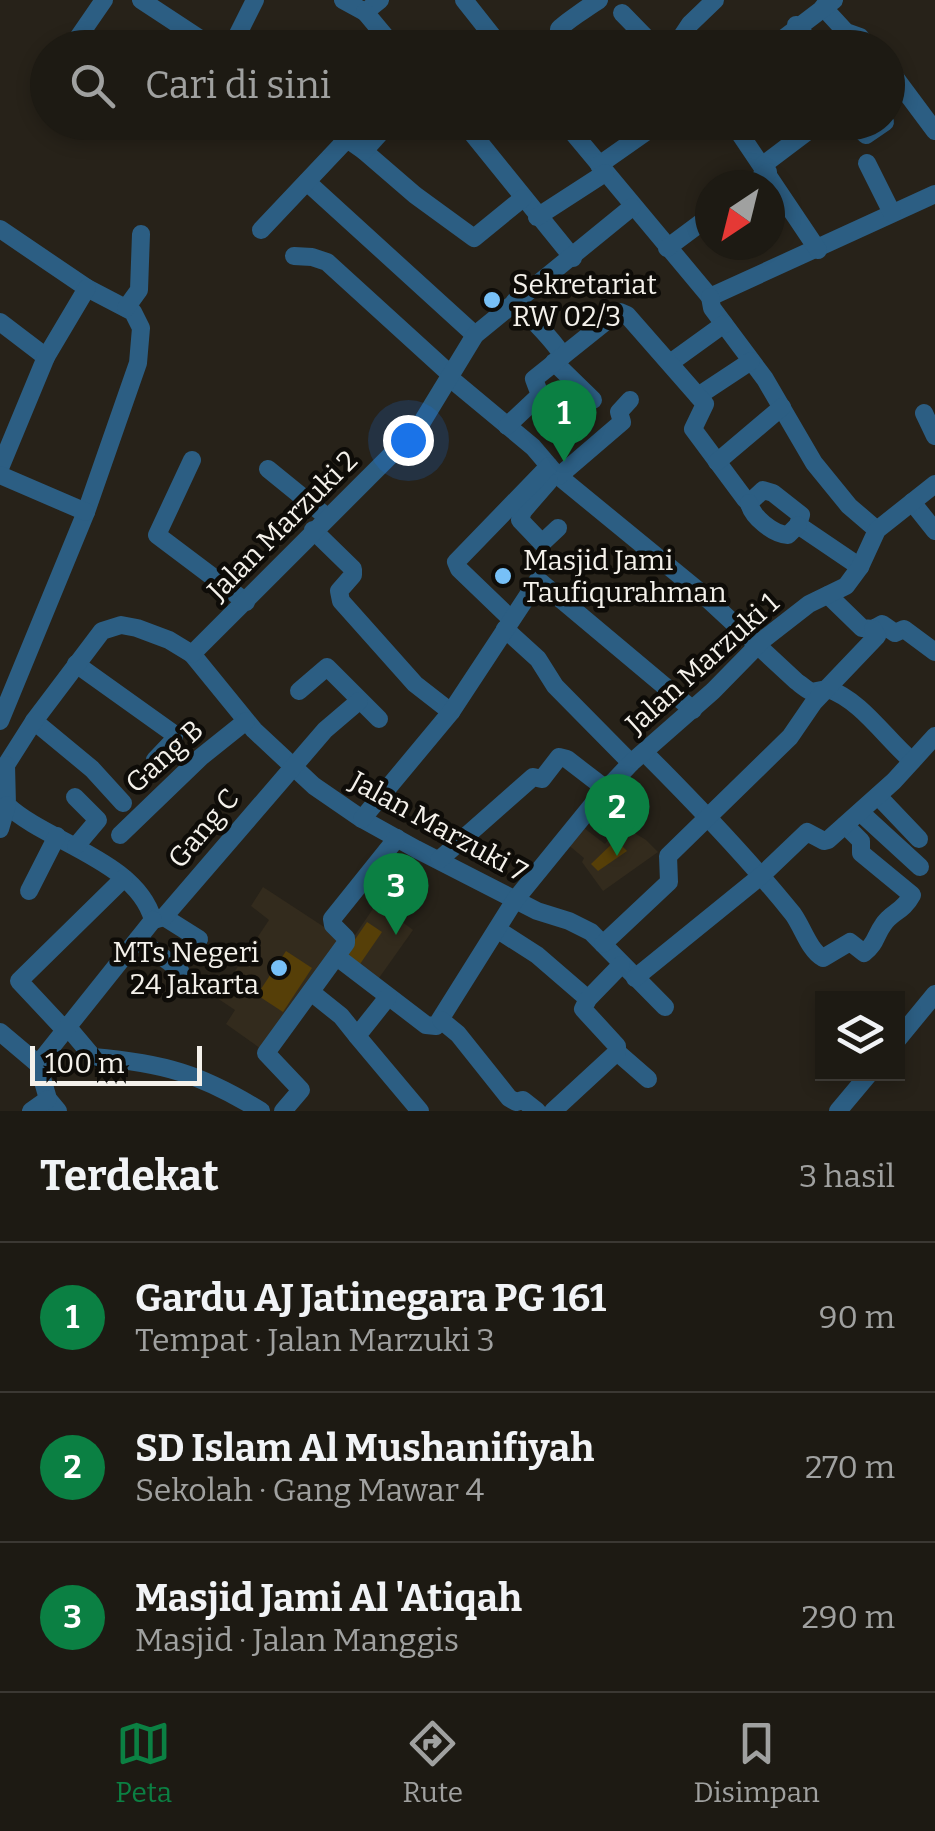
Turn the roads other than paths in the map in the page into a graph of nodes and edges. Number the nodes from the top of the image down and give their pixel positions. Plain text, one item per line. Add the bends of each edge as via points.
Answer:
1 (104, 0) edge
2 (140, 0) edge
3 (255, 0) edge
4 (343, 0) edge
5 (464, 0) edge
6 (598, 0) edge
7 (606, 0) edge
8 (716, 0) edge
9 (828, 4) edge
10 (628, 6) edge
11 (369, 7) edge
12 (796, 25) junction
13 (83, 30) edge
14 (186, 30) edge
15 (240, 30) edge
16 (384, 30) edge
17 (484, 30) edge
18 (559, 30) edge
19 (638, 30) edge
20 (686, 30) edge
21 (790, 30) edge
22 (800, 30) edge
23 (845, 30) edge
24 (905, 91) edge
25 (935, 131) edge
26 (345, 140) edge
27 (349, 140) edge
28 (374, 140) edge
29 (477, 140) edge
30 (579, 140) edge
31 (636, 140) edge
32 (745, 140) edge
33 (799, 140) edge
34 (364, 152) junction
35 (867, 163) dead end
36 (766, 168) junction
37 (602, 169) junction
38 (307, 182) junction
39 (935, 194) edge
40 (523, 198) junction
41 (632, 207) junction
42 (892, 214) junction
43 (537, 217) junction
44 (695, 227) edge
45 (0, 228) edge
46 (262, 230) dead end
47 (140, 234) dead end
48 (668, 248) junction
49 (818, 250) junction
50 (294, 256) dead end
51 (573, 258) junction
52 (87, 288) junction
53 (710, 298) junction
54 (515, 302) junction
55 (126, 308) junction
56 (0, 322) edge
57 (724, 324) junction
58 (475, 335) junction
59 (46, 357) junction
60 (559, 359) junction
61 (752, 361) junction
62 (670, 363) junction
63 (450, 376) junction
64 (698, 396) junction
65 (593, 400) dead end
66 (630, 400) dead end
67 (782, 406) junction
68 (924, 413) dead end
69 (508, 426) junction
70 (935, 436) edge
71 (192, 460) dead end
72 (717, 462) junction
73 (268, 469) dead end
74 (0, 472) edge
75 (554, 472) junction
76 (935, 484) edge
77 (912, 502) junction
78 (749, 503) junction
79 (86, 512) junction
80 (320, 524) junction
81 (798, 526) junction
82 (558, 528) dead end
83 (877, 530) junction
84 (935, 531) edge
85 (860, 567) junction
86 (828, 596) junction
87 (246, 602) junction
88 (508, 624) junction
89 (873, 629) junction
90 (758, 645) junction
91 (935, 652) edge
92 (192, 654) junction
93 (76, 664) junction
94 (828, 689) junction
95 (299, 691) dead end
96 (359, 701) junction
97 (691, 708) junction
98 (451, 712) junction
99 (379, 719) dead end
100 (1, 720) edge
101 (34, 721) junction
102 (246, 721) junction
103 (932, 744) edge
104 (638, 758) junction
105 (154, 760) dead end
106 (912, 761) junction
107 (3, 764) edge
108 (292, 766) junction
109 (606, 789) junction
110 (878, 796) junction
111 (75, 798) dead end
112 (123, 803) dead end
113 (7, 805) junction
114 (860, 812) junction
115 (708, 816) junction
116 (362, 819) junction
117 (844, 825) junction
118 (0, 829) edge
119 (120, 835) dead end
120 (57, 836) junction
121 (397, 838) junction
122 (919, 838) dead end
123 (76, 846) junction
124 (439, 860) junction
125 (920, 867) dead end
126 (762, 875) junction
127 (124, 878) junction
128 (29, 891) dead end
129 (515, 900) junction
130 (158, 918) junction
131 (498, 930) junction
132 (138, 939) junction
133 (199, 939) dead end
134 (604, 944) junction
135 (337, 957) junction
136 (180, 970) dead end
137 (628, 972) junction
138 (311, 992) junction
139 (935, 994) edge
140 (388, 997) junction
141 (588, 999) junction
142 (665, 1007) dead end
143 (434, 1023) junction
144 (64, 1027) junction
145 (905, 1030) edge
146 (0, 1032) edge
147 (358, 1036) junction
148 (618, 1052) junction
149 (38, 1064) junction
150 (648, 1079) dead end
151 (863, 1081) edge
152 (53, 1105) edge
153 (564, 1107) edge
154 (31, 1111) edge
155 (261, 1111) edge
156 (283, 1111) edge
157 (420, 1111) edge
158 (537, 1111) edge
159 (838, 1111) edge

1 - 13 street
2 - 14 street
3 - 15 street
4 - 11 street
5 - 17 street
6 - 18 street
7 - 10 street
8 - 20 street
9 - 12 street
9 - 23 street
10 - 19 street
11 - 16 street
12 - 21 street
12 - 22 street
24 - 25 street
26 - 38 street
27 - 34 street
28 - 34 street
29 - 40 street
30 - 37 street
31 - 37 street
32 - 36 street
33 - 36 street
34 - 40 street via 474,238
35 - 42 street
36 - 49 street
37 - 41 street
37 - 43 street
38 - 46 street
38 - 58 street
39 - 42 street
40 - 43 street
41 - 48 street
41 - 51 street, Jalan Marzuki 2
42 - 49 street
43 - 51 street
44 - 48 street
45 - 52 street
47 - 55 street via 139,290
48 - 53 street
49 - 53 street
50 - 63 street via 327,262
51 - 54 street, Jalan Marzuki 2
52 - 55 street
52 - 59 street
53 - 57 street
54 - 58 street, Jalan Marzuki 2
54 - 60 street via 553,340
55 - 79 street via 141,328 138,363
56 - 59 street
57 - 61 street
57 - 62 street
58 - 63 street, Jalan Marzuki 2
59 - 74 street
60 - 62 street via 620,312 634,319
60 - 65 street
60 - 69 street via 534,380 538,397
61 - 64 street
61 - 67 street
62 - 64 street
63 - 69 street
63 - 80 street, Jalan Marzuki 2 via 419,426
64 - 72 street via 705,407 693,429
66 - 75 street via 618,412 622,422
67 - 72 street
67 - 83 street via 814,463
68 - 70 street
69 - 75 street
71 - 87 street via 157,535
72 - 78 street
73 - 80 street
74 - 79 street
75 - 82 street via 520,520 538,542
75 - 88 street via 458,558 458,569
75 - 90 street
76 - 77 street, Jalan Marzuki 1
77 - 83 street, Jalan Marzuki 1
77 - 84 street
78 - 81 street via 777,533 788,535
78 - 81 street via 770,491 800,515
79 - 100 street
80 - 87 street, Jalan Marzuki 2
80 - 98 street via 354,572 338,592 341,602 415,684
81 - 85 street
83 - 85 street, Jalan Marzuki 1
85 - 86 street, Jalan Marzuki 1
86 - 89 street via 862,628
86 - 90 street, Jalan Marzuki 1
87 - 92 street, Jalan Marzuki 2
88 - 97 street via 538,580
88 - 98 street
88 - 104 street via 555,686
89 - 91 street via 904,629
89 - 94 street via 877,636
90 - 94 street via 810,692
90 - 97 street, Jalan Marzuki 1
92 - 93 street via 121,625 102,631
92 - 102 street, Jalan Marzuki 7
93 - 101 street
93 - 105 street via 174,734
94 - 106 street via 855,705
94 - 115 street via 790,737
95 - 96 street via 327,667
96 - 99 street
96 - 108 street, Gang C
97 - 104 street, Jalan Marzuki 1
98 - 116 street
101 - 107 street
101 - 112 street
102 - 108 street, Jalan Marzuki 7
102 - 119 street, Gang B
103 - 106 street
104 - 109 street, Jalan Marzuki 1
104 - 115 street
106 - 110 street
107 - 113 street
108 - 116 street, Jalan Marzuki 7
108 - 130 street, Gang C
109 - 124 street via 560,757 546,777 533,777
109 - 129 street, Jalan Marzuki 1
110 - 114 street
110 - 122 street
111 - 123 street via 98,820
113 - 118 street
113 - 120 street
114 - 117 street
114 - 125 street
115 - 126 street
115 - 134 street via 667,858 669,882
116 - 121 street, Jalan Marzuki 7
117 - 126 street via 824,841 807,832
117 - 126 street via 861,853 912,895 864,953 850,942 820,957
120 - 123 street
120 - 128 street
121 - 124 street, Jalan Marzuki 7
121 - 135 street via 332,919 346,940
123 - 127 street
124 - 129 street, Jalan Marzuki 7
126 - 137 street
127 - 130 street
127 - 144 street via 19,981
129 - 131 street, Jalan Marzuki 1
129 - 134 street, Jalan Marzuki 7 via 578,924
130 - 132 street, Gang C
130 - 133 street
131 - 141 street
131 - 143 street, Jalan Marzuki 1
132 - 136 street
132 - 144 street, Gang C
134 - 137 street, Jalan Marzuki 7
135 - 138 street
135 - 140 street
137 - 141 street
137 - 142 street, Jalan Marzuki 7
138 - 147 street
138 - 156 street via 266,1052 301,1090
139 - 145 street
140 - 143 street
140 - 147 street
141 - 148 street via 584,1011
143 - 158 street via 458,1034 509,1098
144 - 149 street, Gang C
144 - 155 street via 93,1057 193,1074
146 - 149 street
147 - 157 street
148 - 150 street
148 - 153 street
149 - 152 street
151 - 159 street
152 - 154 street

